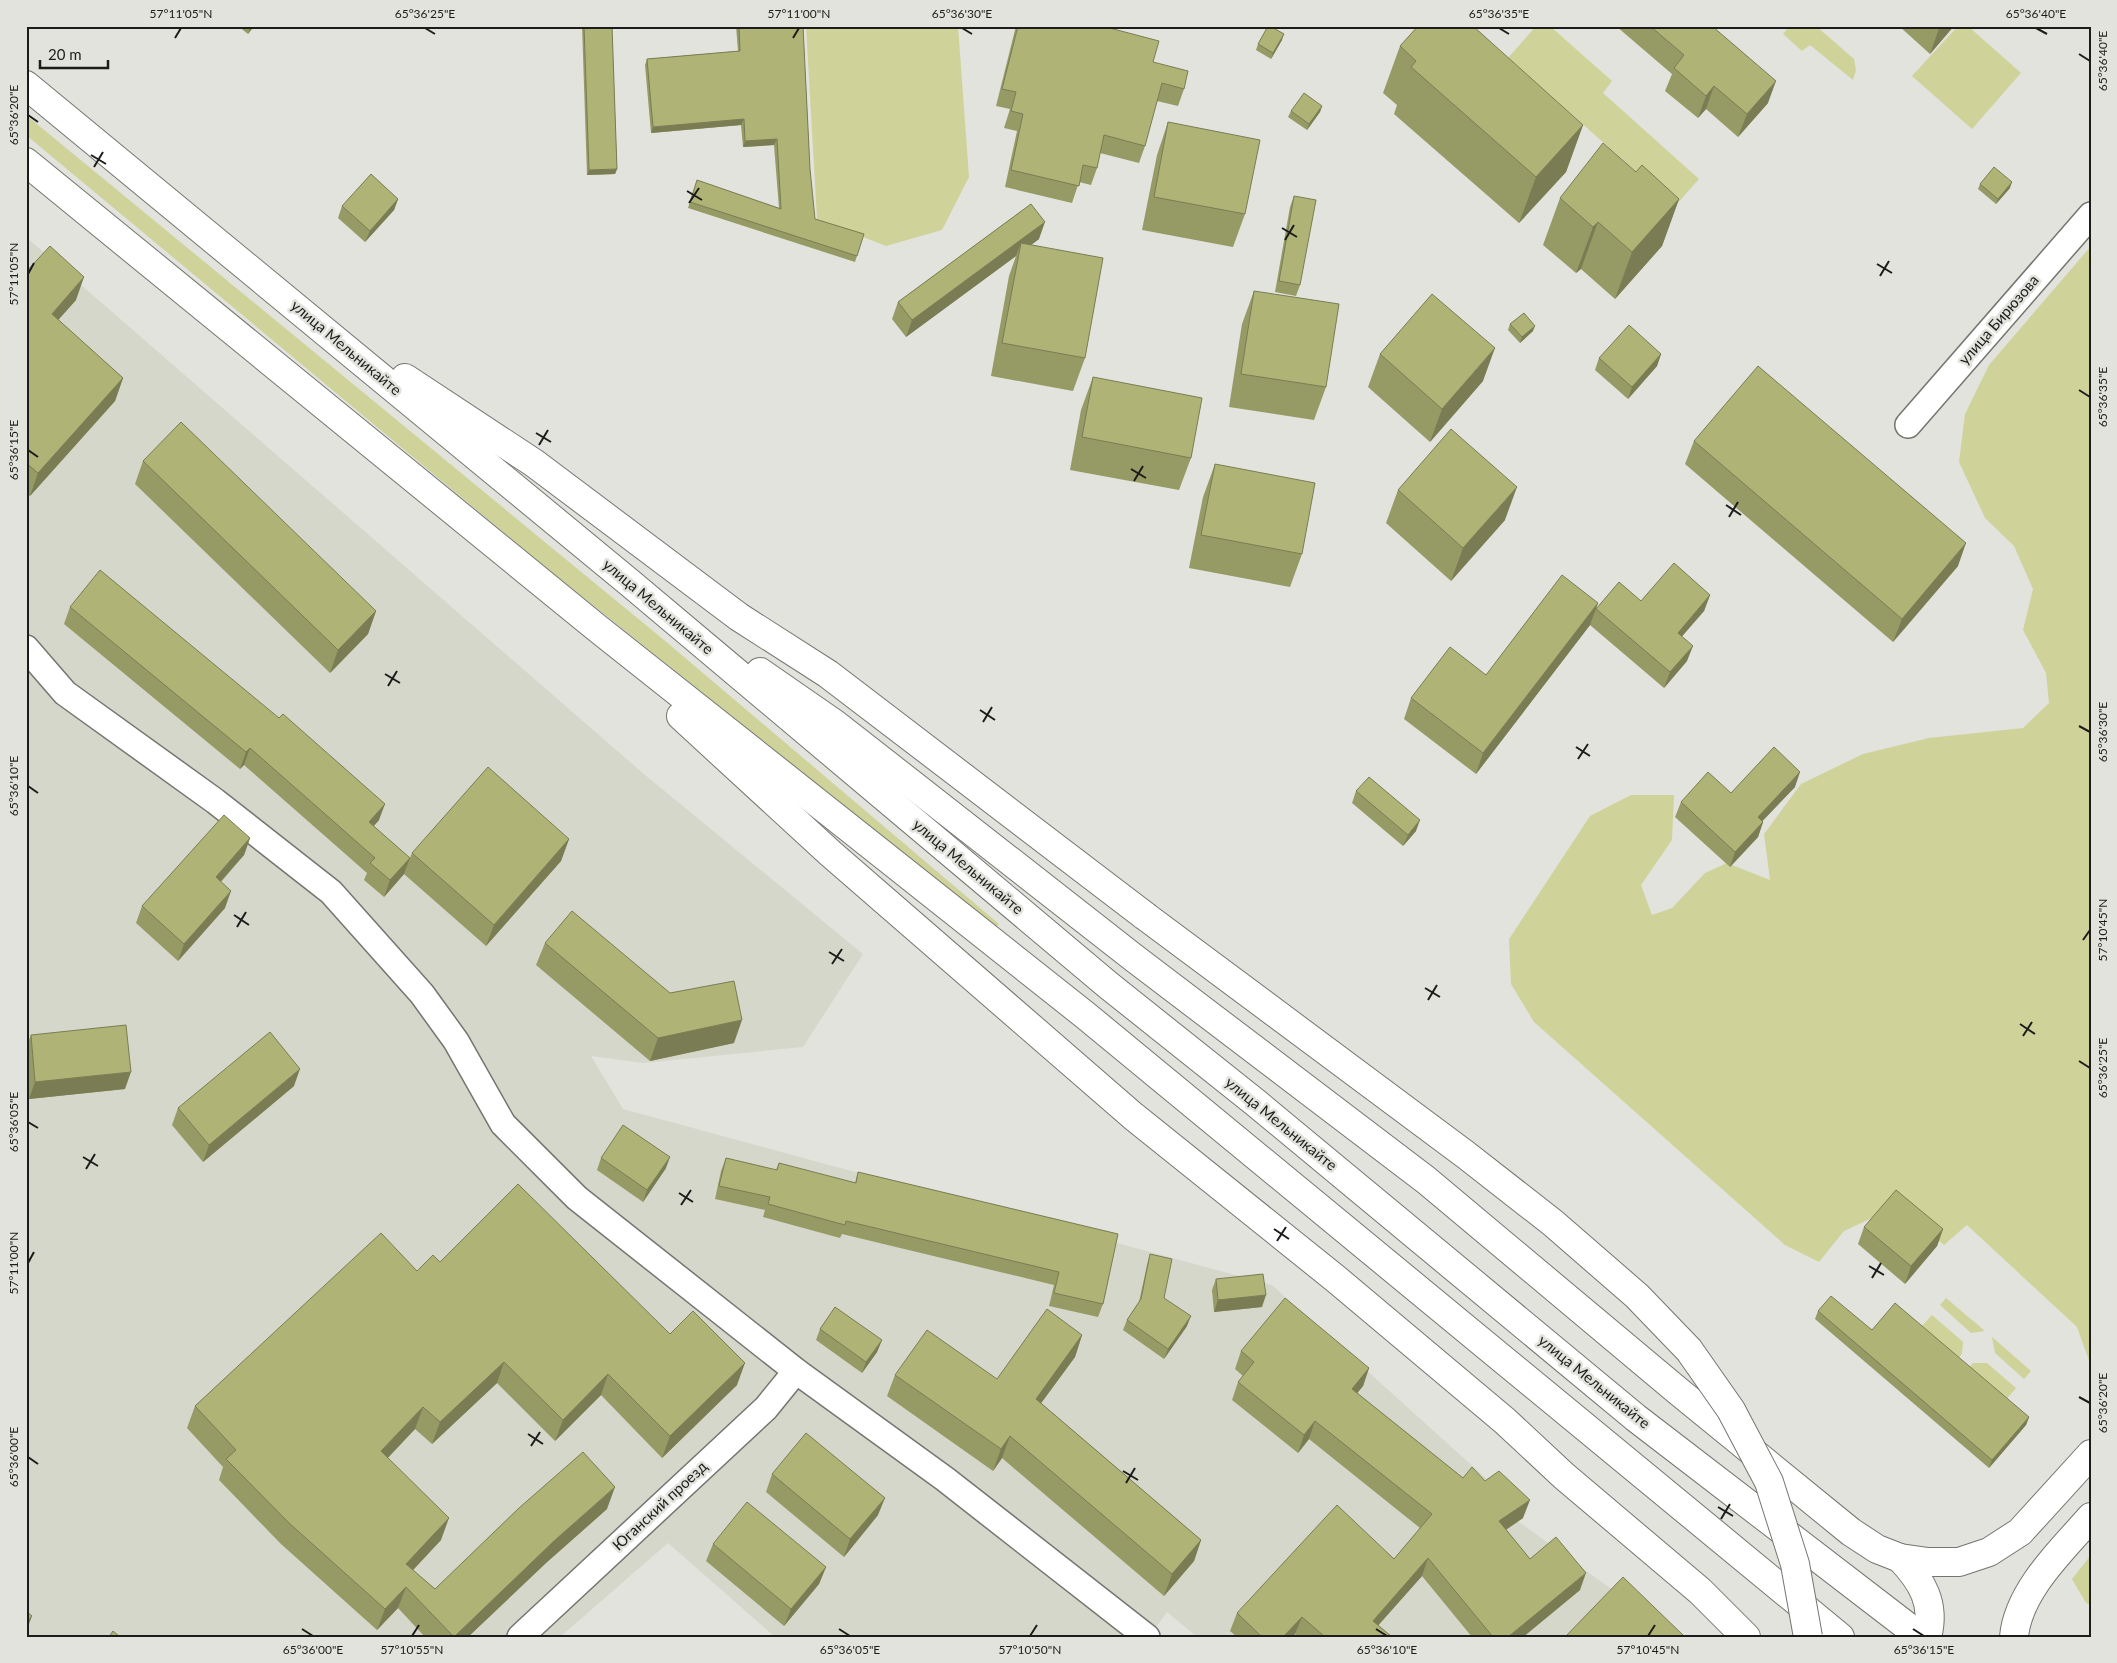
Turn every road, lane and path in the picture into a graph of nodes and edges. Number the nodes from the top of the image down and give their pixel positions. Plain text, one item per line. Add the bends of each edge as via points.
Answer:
1 (26, 85) edge
2 (26, 162) edge
3 (2091, 215) edge
4 (327, 332) junction
5 (1908, 424) dead end
6 (630, 583) junction
7 (597, 628) junction
8 (26, 648) edge
9 (796, 1371) junction
10 (2091, 1454) edge
11 (2091, 1517) edge
12 (1900, 1558) junction
13 (520, 1637) edge
14 (1146, 1637) edge
15 (1746, 1637) edge
16 (1808, 1637) edge
17 (1840, 1637) edge
18 (1920, 1637) edge
19 (1927, 1637) edge
20 (2014, 1637) edge

1 - 4 main road, улица Мельникайте
2 - 7 main road
3 - 5 street, улица Бирюзова
4 - 6 main road, улица Мельникайте
4 - 16 main road, bridge via 412,382 534,463 739,618 828,674 1466,1155 1553,1223 1637,1296 1688,1350 1731,1410 1768,1482 1795,1564
6 - 12 main road via 835,724 1134,958 1426,1180 1656,1374 1851,1532 1877,1549
6 - 18 main road, улица Мельникайте, bridge via 1108,985 1256,1103 1636,1418
7 - 15 main road via 665,702 830,853 1133,1116 1336,1279 1497,1415 1700,1591
7 - 17 main road via 1085,1015
8 - 9 street via 65,693 215,801 331,892 422,994 456,1041 503,1124 577,1198
9 - 13 street, Юганский проезд via 766,1408
9 - 14 street via 945,1479
10 - 12 main road via 2020,1532 1989,1552 1959,1562
11 - 20 main road via 2030,1591 2015,1622
12 - 19 main road via 1926,1591 1930,1613

